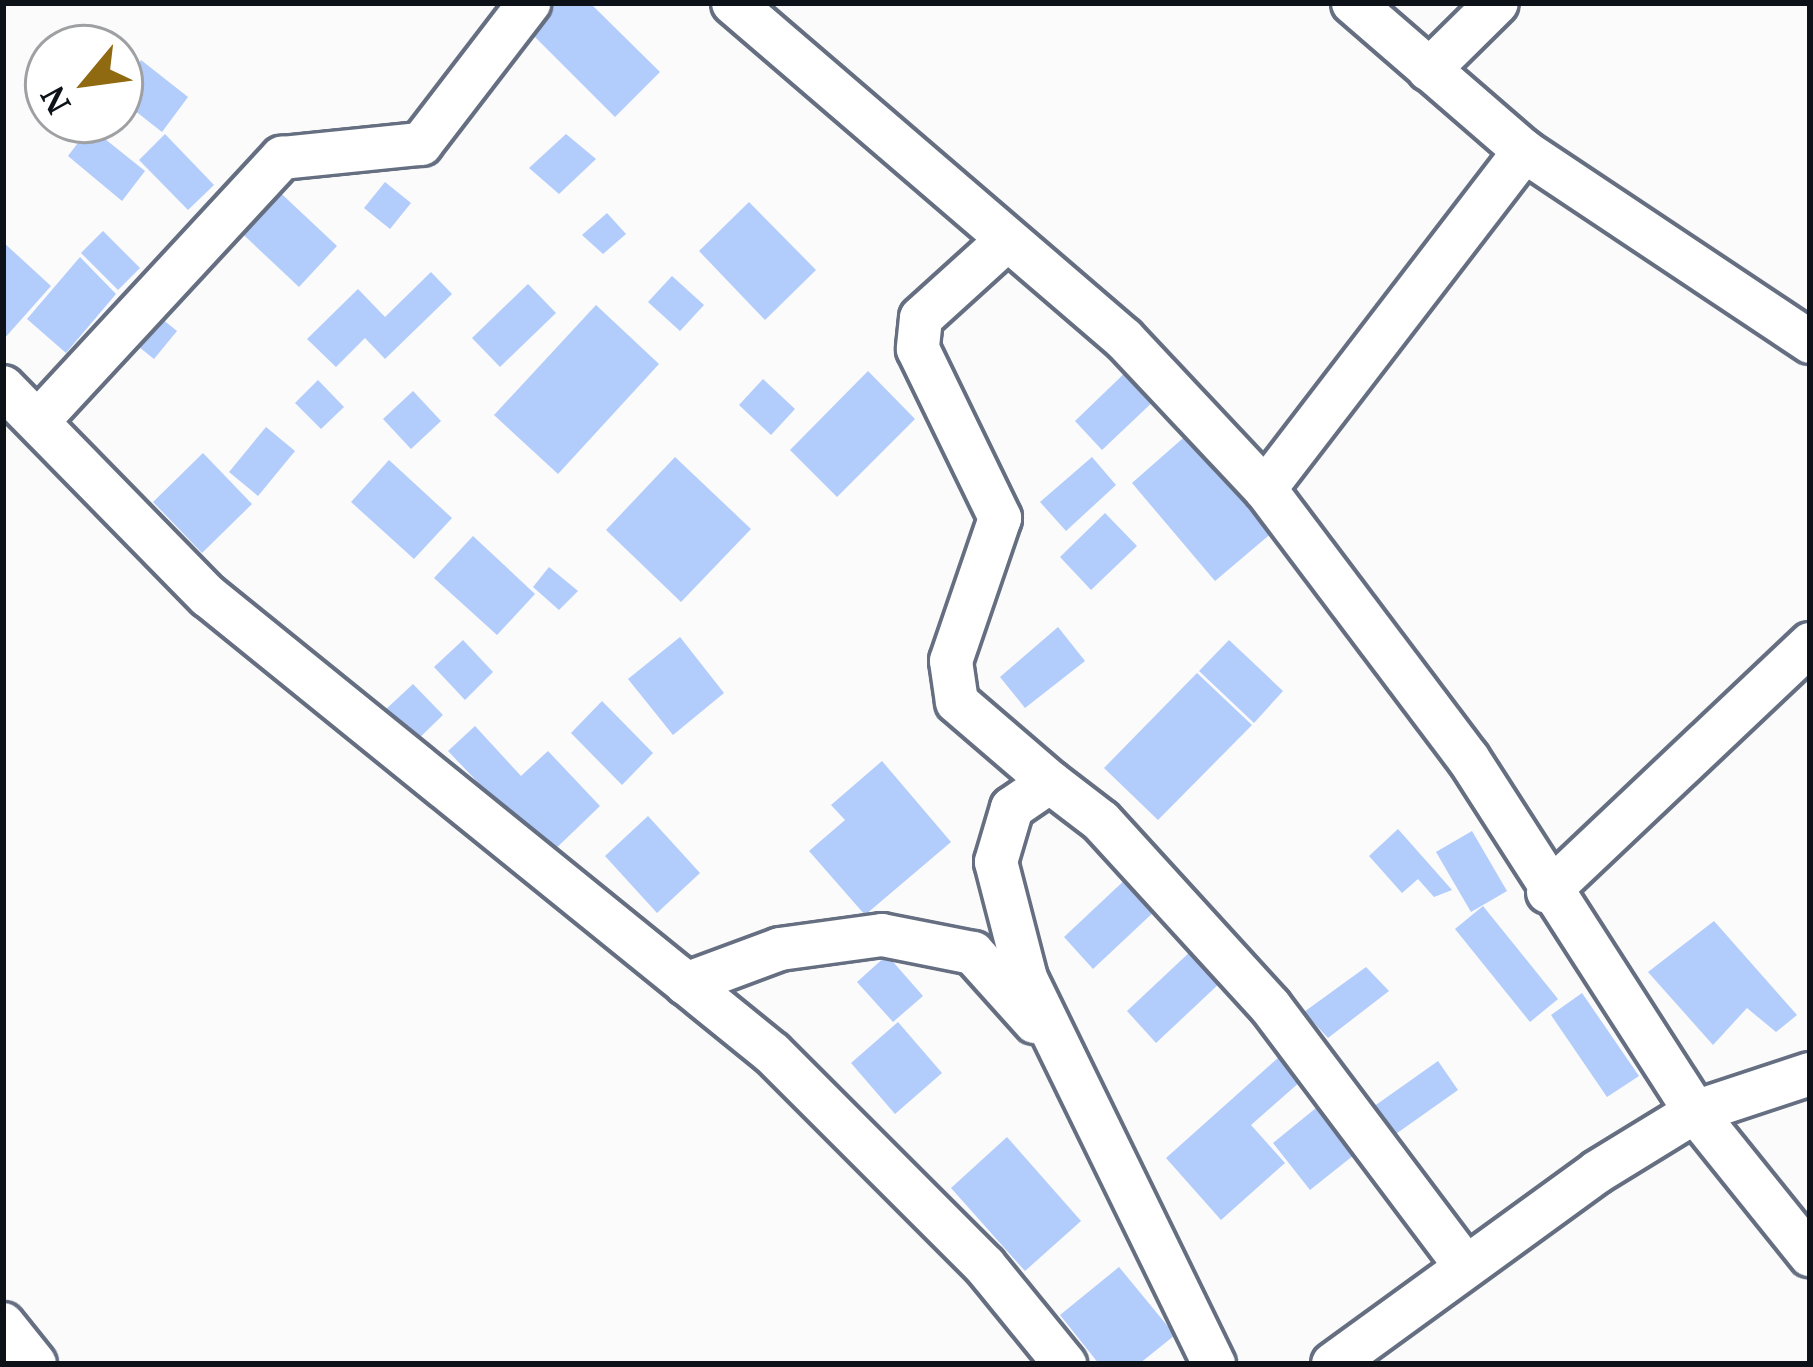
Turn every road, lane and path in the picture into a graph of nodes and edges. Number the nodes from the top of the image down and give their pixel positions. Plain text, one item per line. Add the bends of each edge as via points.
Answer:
1 (529, 3) edge
2 (734, 3) edge
3 (1353, 3) edge
4 (1497, 3) edge
5 (1430, 70) junction
6 (1524, 151) junction
7 (1006, 240) junction
8 (1810, 342) edge
9 (3, 386) edge
10 (41, 418) junction
11 (1265, 490) junction
12 (1810, 644) edge
13 (1050, 782) junction
14 (1548, 892) junction
15 (686, 984) junction
16 (1047, 1035) junction
17 (1810, 1074) edge
18 (1695, 1112) junction
19 (1810, 1255) edge
20 (1466, 1267) junction
21 (3, 1324) edge
22 (35, 1364) edge
23 (1065, 1364) edge
24 (1214, 1364) edge
25 (1333, 1364) edge

1 - 10 street via 422,144 282,158
2 - 7 street
3 - 5 street
4 - 5 street
5 - 6 street
6 - 8 street
6 - 11 street
7 - 11 street via 1124,339
7 - 13 street via 921,318 919,349 1000,518 951,662 957,702
9 - 10 street
10 - 15 street via 208,596
11 - 14 street via 1468,758
12 - 14 street
13 - 16 street via 1012,808 996,862
13 - 20 street via 1101,821 1270,1006
14 - 18 street
15 - 16 street via 780,949 882,935 973,953
15 - 23 street via 849,1124
16 - 24 street via 1092,1102
17 - 18 street
18 - 19 street
18 - 20 street
20 - 25 street
21 - 22 street

